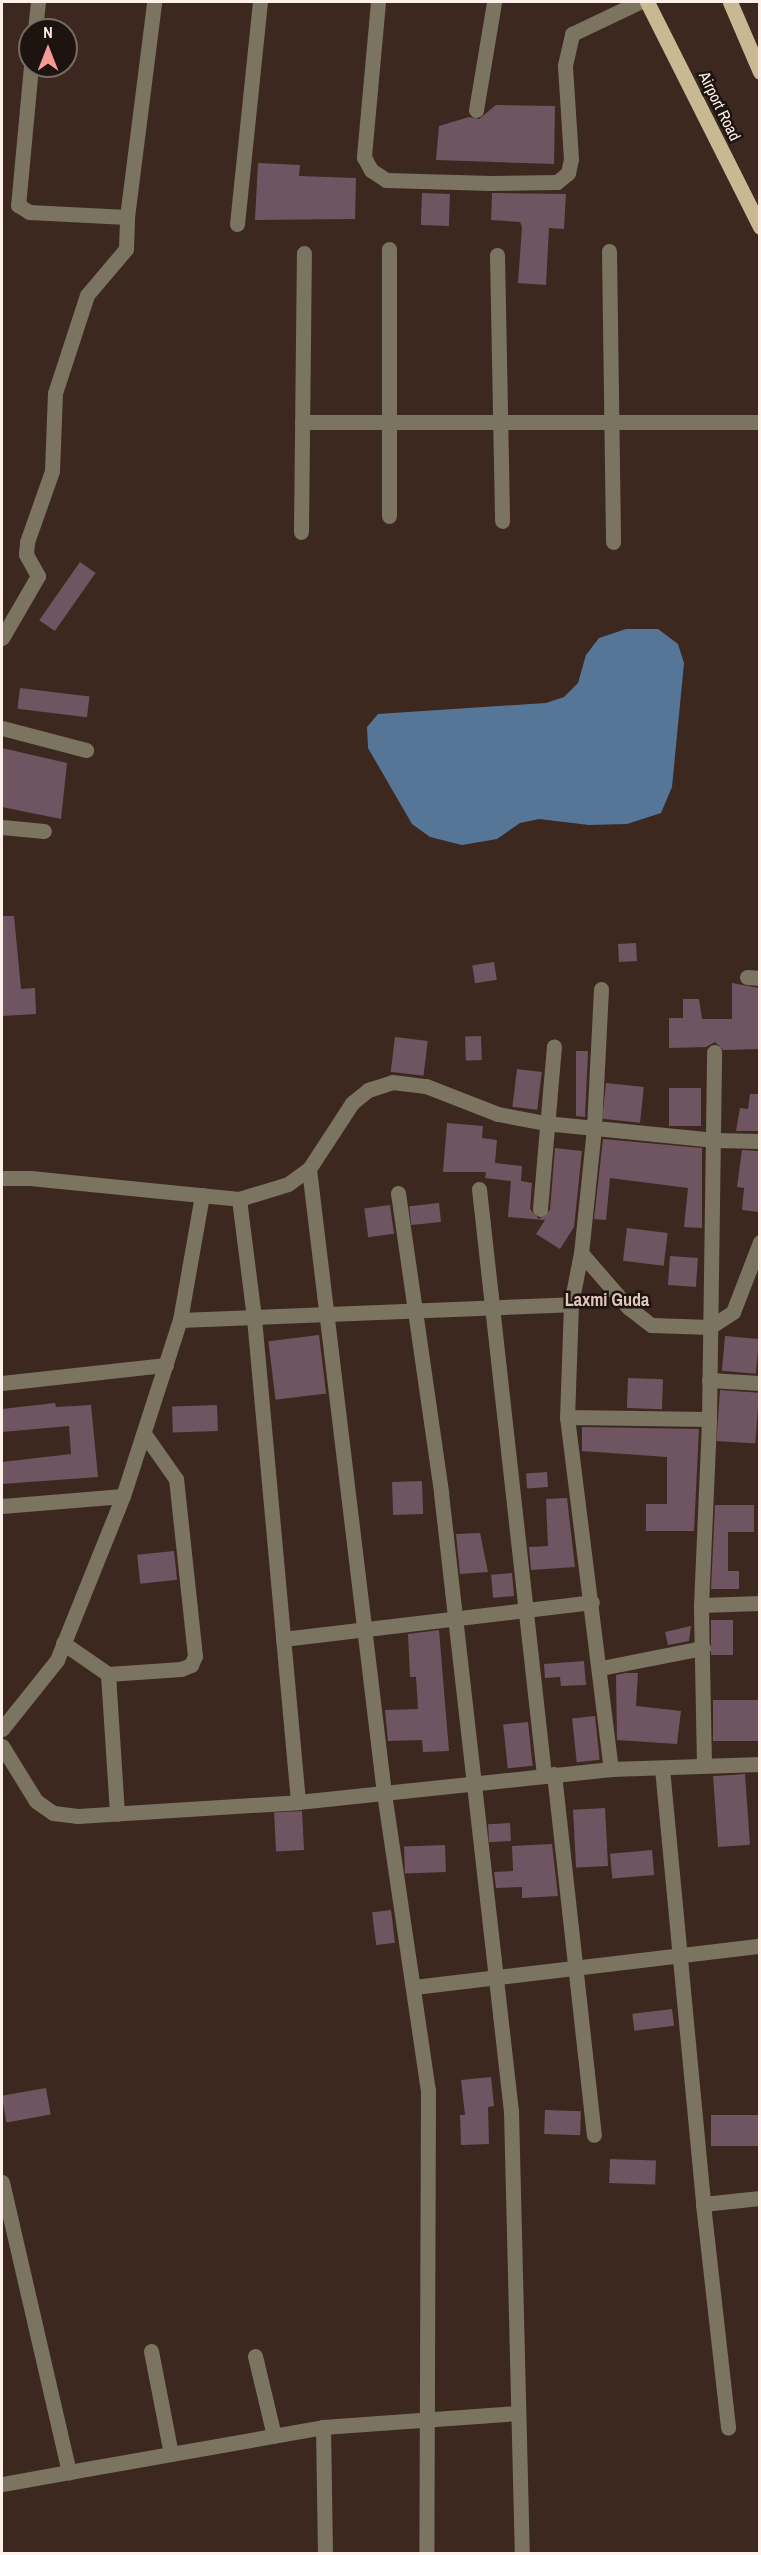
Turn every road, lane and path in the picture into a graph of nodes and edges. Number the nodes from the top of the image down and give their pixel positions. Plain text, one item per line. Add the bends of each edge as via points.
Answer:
1 (38, 2) edge
2 (154, 2) edge
3 (260, 2) edge
4 (378, 2) edge
5 (494, 2) edge
6 (639, 2) edge
7 (647, 2) edge
8 (730, 2) edge
9 (36, 18) edge
10 (757, 57) edge
11 (759, 72) edge
12 (30, 78) edge
13 (477, 110) dead end
14 (127, 217) junction
15 (237, 224) dead end
16 (759, 227) edge
17 (389, 249) dead end
18 (609, 251) dead end
19 (304, 253) dead end
20 (497, 255) dead end
21 (302, 422) junction
22 (389, 422) junction
23 (500, 422) junction
24 (612, 422) junction
25 (759, 422) edge
26 (389, 516) dead end
27 (502, 521) dead end
28 (301, 532) dead end
29 (613, 542) dead end
30 (2, 638) edge
31 (2, 728) edge
32 (86, 750) dead end
33 (2, 827) edge
34 (45, 831) dead end
35 (601, 989) dead end
36 (554, 1047) dead end
37 (714, 1052) dead end
38 (545, 1123) junction
39 (594, 1128) junction
40 (715, 1140) junction
41 (759, 1141) edge
42 (309, 1169) junction
43 (2, 1178) edge
44 (479, 1190) dead end
45 (398, 1193) dead end
46 (202, 1195) junction
47 (239, 1199) junction
48 (540, 1209) dead end
49 (759, 1242) edge
50 (581, 1253) junction
51 (571, 1304) junction
52 (491, 1306) junction
53 (415, 1309) junction
54 (328, 1313) junction
55 (254, 1318) junction
56 (180, 1320) junction
57 (710, 1327) junction
58 (166, 1365) junction
59 (709, 1380) junction
60 (2, 1383) edge
61 (759, 1383) edge
62 (567, 1418) junction
63 (709, 1419) junction
64 (146, 1435) junction
65 (123, 1496) junction
66 (2, 1506) edge
67 (591, 1602) junction
68 (759, 1603) edge
69 (701, 1605) junction
70 (526, 1611) junction
71 (455, 1618) junction
72 (365, 1629) junction
73 (283, 1639) junction
74 (63, 1643) junction
75 (703, 1648) junction
76 (601, 1668) junction
77 (108, 1674) junction
78 (2, 1729) edge
79 (2, 1746) edge
80 (759, 1764) edge
81 (704, 1766) junction
82 (662, 1768) junction
83 (611, 1769) junction
84 (549, 1775) junction
85 (474, 1782) junction
86 (384, 1793) junction
87 (298, 1803) junction
88 (117, 1814) junction
89 (759, 1946) edge
90 (681, 1956) junction
91 (576, 1968) junction
92 (496, 1977) junction
93 (414, 1987) junction
94 (594, 2135) dead end
95 (2, 2182) edge
96 (759, 2198) edge
97 (703, 2204) junction
98 (9, 2250) edge
99 (151, 2351) dead end
100 (255, 2356) dead end
101 (517, 2413) junction
102 (424, 2417) junction
103 (323, 2427) junction
104 (728, 2428) dead end
105 (274, 2436) junction
106 (171, 2454) junction
107 (69, 2472) junction
108 (2, 2484) edge
109 (325, 2553) edge
110 (426, 2553) edge
111 (522, 2553) edge

1 - 9 street
2 - 14 street
3 - 15 street
4 - 6 street via 364,157 371,170 386,180 491,183 556,182 568,173 571,159 565,66 572,34
5 - 13 street
7 - 16 main road, Airport Road
8 - 10 main road
10 - 11 main road
12 - 14 street via 18,206 29,212
14 - 30 street via 126,249 87,295 55,393 52,471 27,542 26,554 38,576
17 - 22 street
18 - 24 street
19 - 21 street
20 - 23 street
21 - 22 street
21 - 28 street
22 - 23 street
22 - 26 street
23 - 24 street
23 - 27 street
24 - 25 street
24 - 29 street
31 - 32 street
33 - 34 street
35 - 39 street
36 - 38 street
37 - 40 street
38 - 39 street
38 - 42 street via 498,1114 426,1086 392,1082 368,1090 352,1103
38 - 48 street
39 - 40 street
39 - 50 street
40 - 41 street
40 - 57 street
42 - 47 street via 288,1184
42 - 54 street
43 - 46 street
44 - 52 street
45 - 53 street
46 - 47 street
46 - 56 street
47 - 55 street
49 - 57 street via 732,1312
50 - 51 street
50 - 57 street via 628,1307 651,1325
51 - 52 street
51 - 62 street
52 - 53 street
52 - 70 street
53 - 54 street
53 - 71 street
54 - 55 street
54 - 72 street
55 - 56 street
55 - 73 street
56 - 58 street
57 - 59 street
58 - 60 street
58 - 64 street
59 - 61 street
59 - 63 street
62 - 63 street
62 - 67 street
63 - 69 street
64 - 65 street
64 - 77 street via 176,1479 195,1656 191,1665 181,1669
65 - 66 street
65 - 74 street
67 - 70 street
67 - 76 street
68 - 69 street
69 - 75 street
70 - 71 street
70 - 84 street
71 - 72 street
71 - 85 street
72 - 73 street
72 - 86 street
73 - 87 street
74 - 77 street
74 - 78 street via 57,1660
75 - 76 street
75 - 81 street
76 - 83 street
77 - 88 street
79 - 88 street via 36,1801 53,1813
80 - 81 street
81 - 82 street
82 - 83 street
82 - 90 street
83 - 84 street
84 - 85 street
84 - 91 street
85 - 86 street
85 - 92 street
86 - 87 street
86 - 93 street
87 - 88 street
89 - 90 street
90 - 91 street
90 - 97 street
91 - 92 street
91 - 94 street
92 - 93 street
92 - 101 street via 511,2111
93 - 102 street via 428,2090
95 - 98 street
96 - 97 street
97 - 104 street
98 - 107 street
99 - 106 street
100 - 105 street
101 - 102 street
101 - 111 street
102 - 103 street
102 - 110 street
103 - 105 street
103 - 109 street
105 - 106 street
106 - 107 street
107 - 108 street

